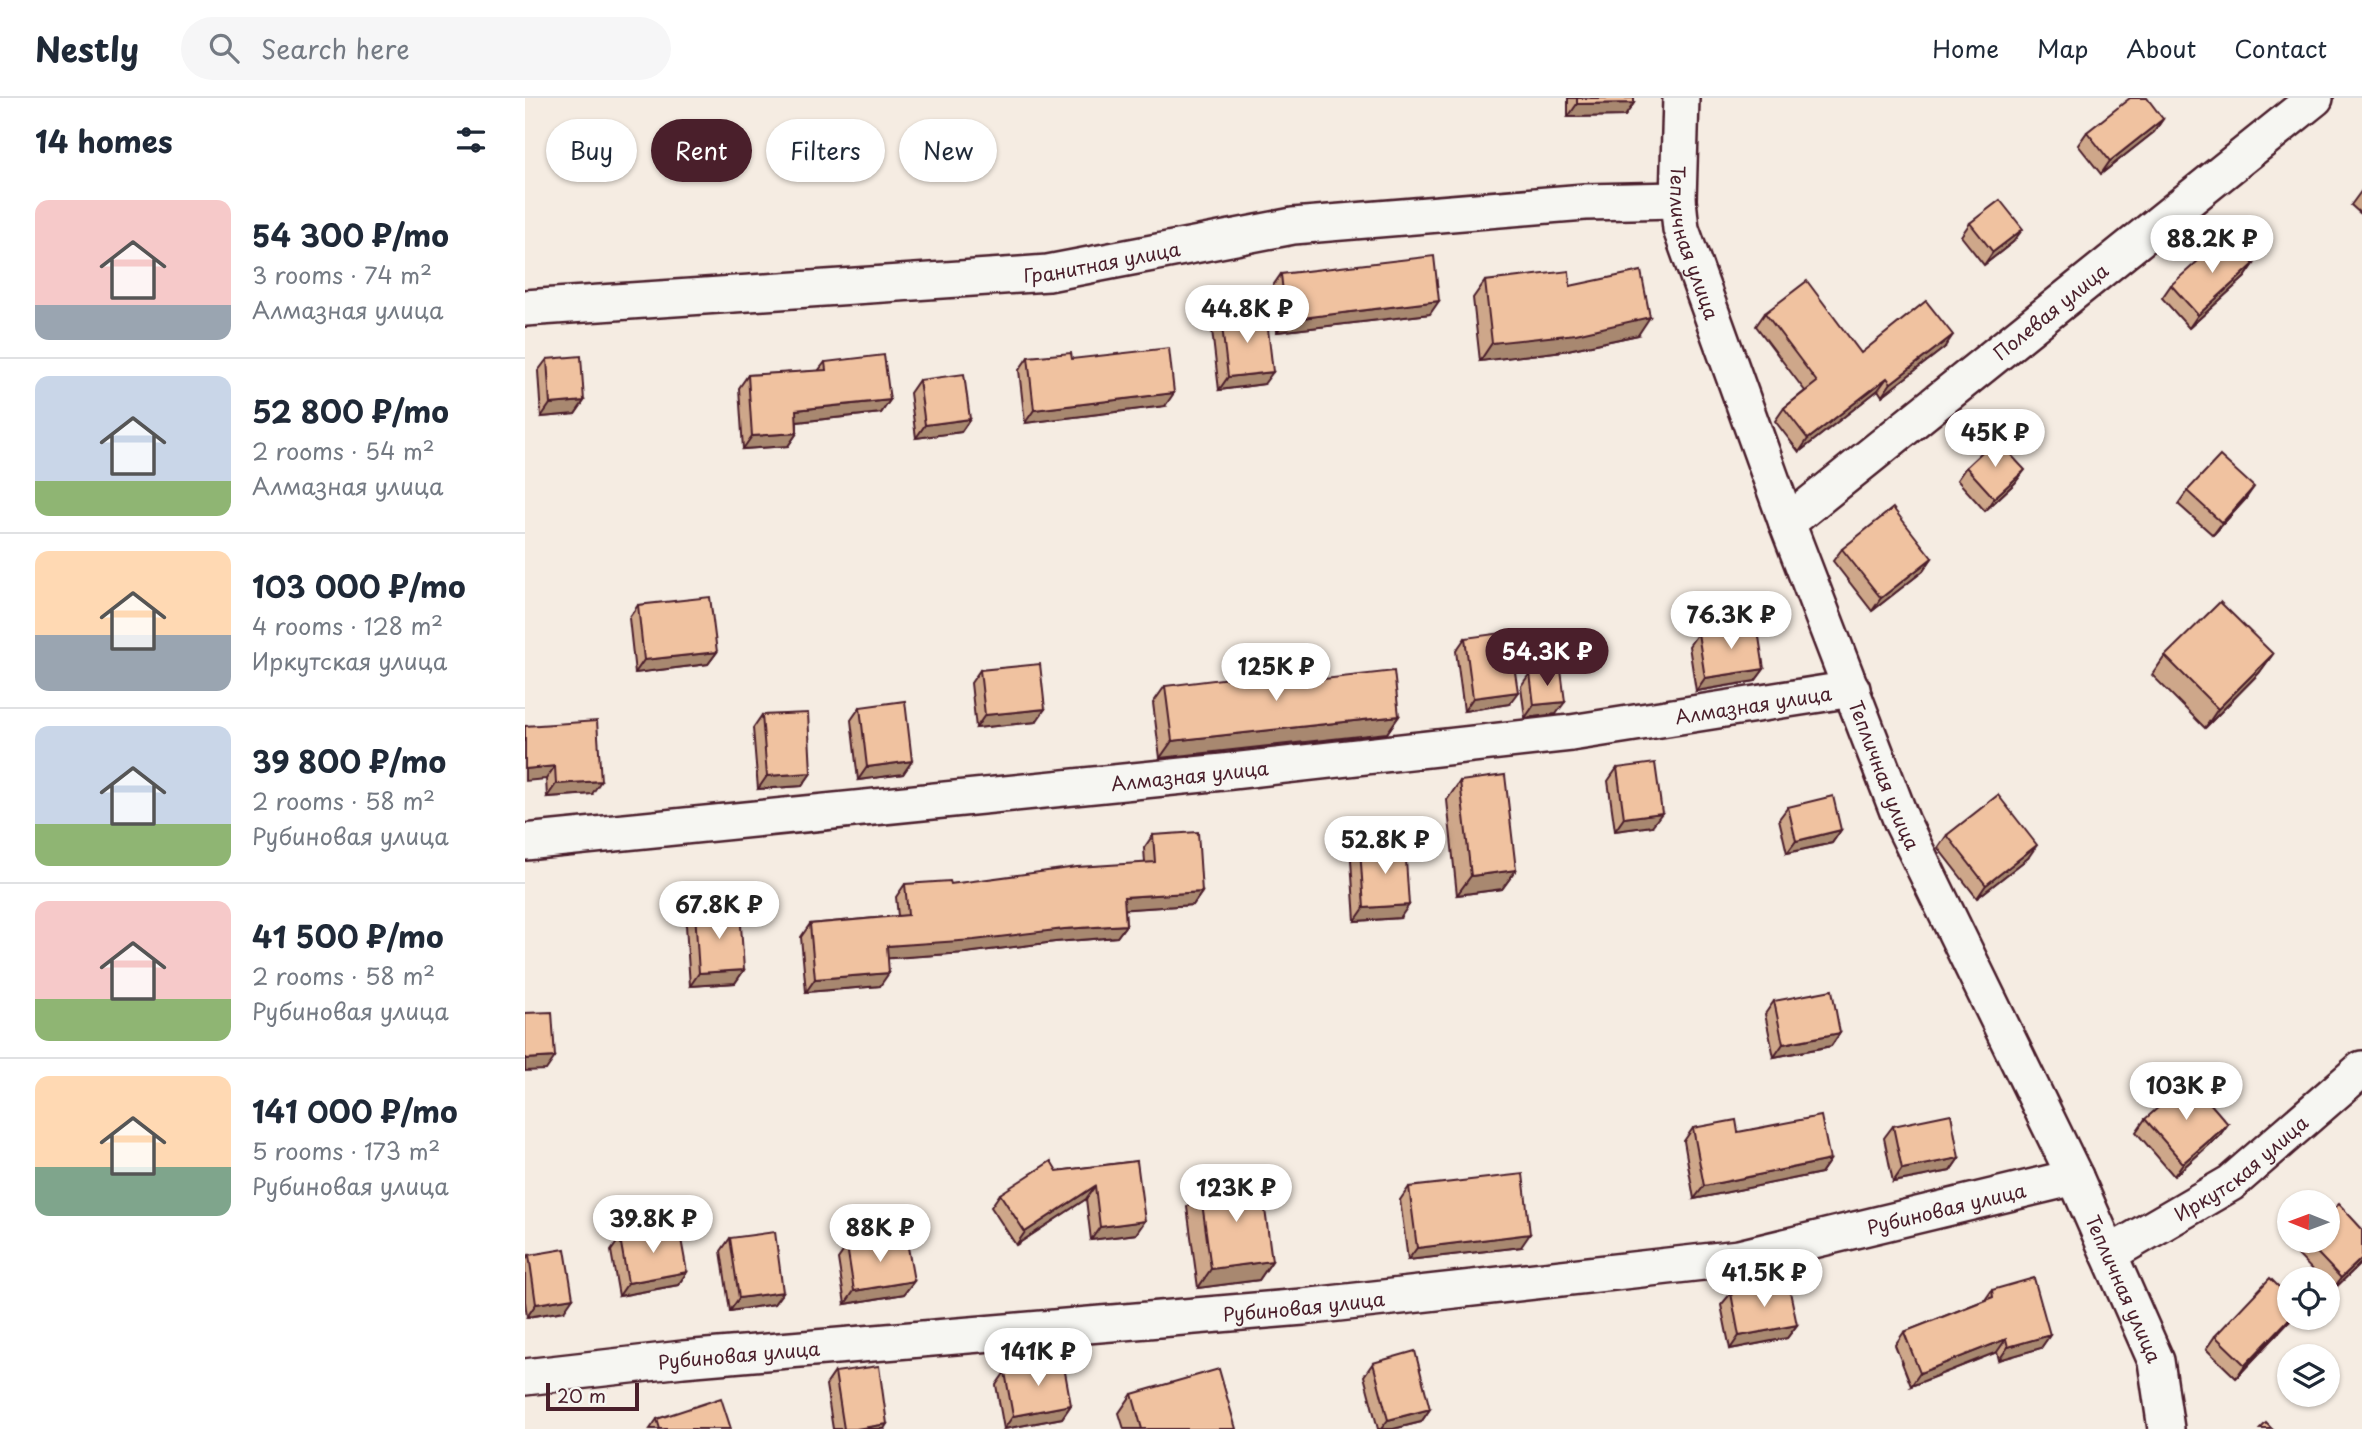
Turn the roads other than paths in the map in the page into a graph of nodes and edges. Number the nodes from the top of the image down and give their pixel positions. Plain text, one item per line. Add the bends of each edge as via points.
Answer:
1 (1681, 98) edge
2 (2315, 98) edge
3 (1678, 200) junction
4 (525, 309) edge
5 (1787, 523) junction
6 (1852, 689) junction
7 (525, 842) edge
8 (2362, 1069) edge
9 (2075, 1177) junction
10 (2109, 1254) junction
11 (525, 1377) edge
12 (2166, 1429) edge

1 - 3 street, Тепличная улица
2 - 5 street, Полевая улица
3 - 4 street, Гранитная улица via 1585,202 1293,226 1048,273
3 - 5 street, Тепличная улица via 1681,229
5 - 6 street, Тепличная улица
6 - 7 street, Алмазная улица via 1570,733
6 - 9 street, Тепличная улица via 1902,822
8 - 10 street, Иркутская улица via 2231,1183
9 - 10 street, Тепличная улица
9 - 11 street, Рубиновая улица via 1739,1258 1303,1307 683,1359
10 - 12 street, Тепличная улица via 2157,1361

